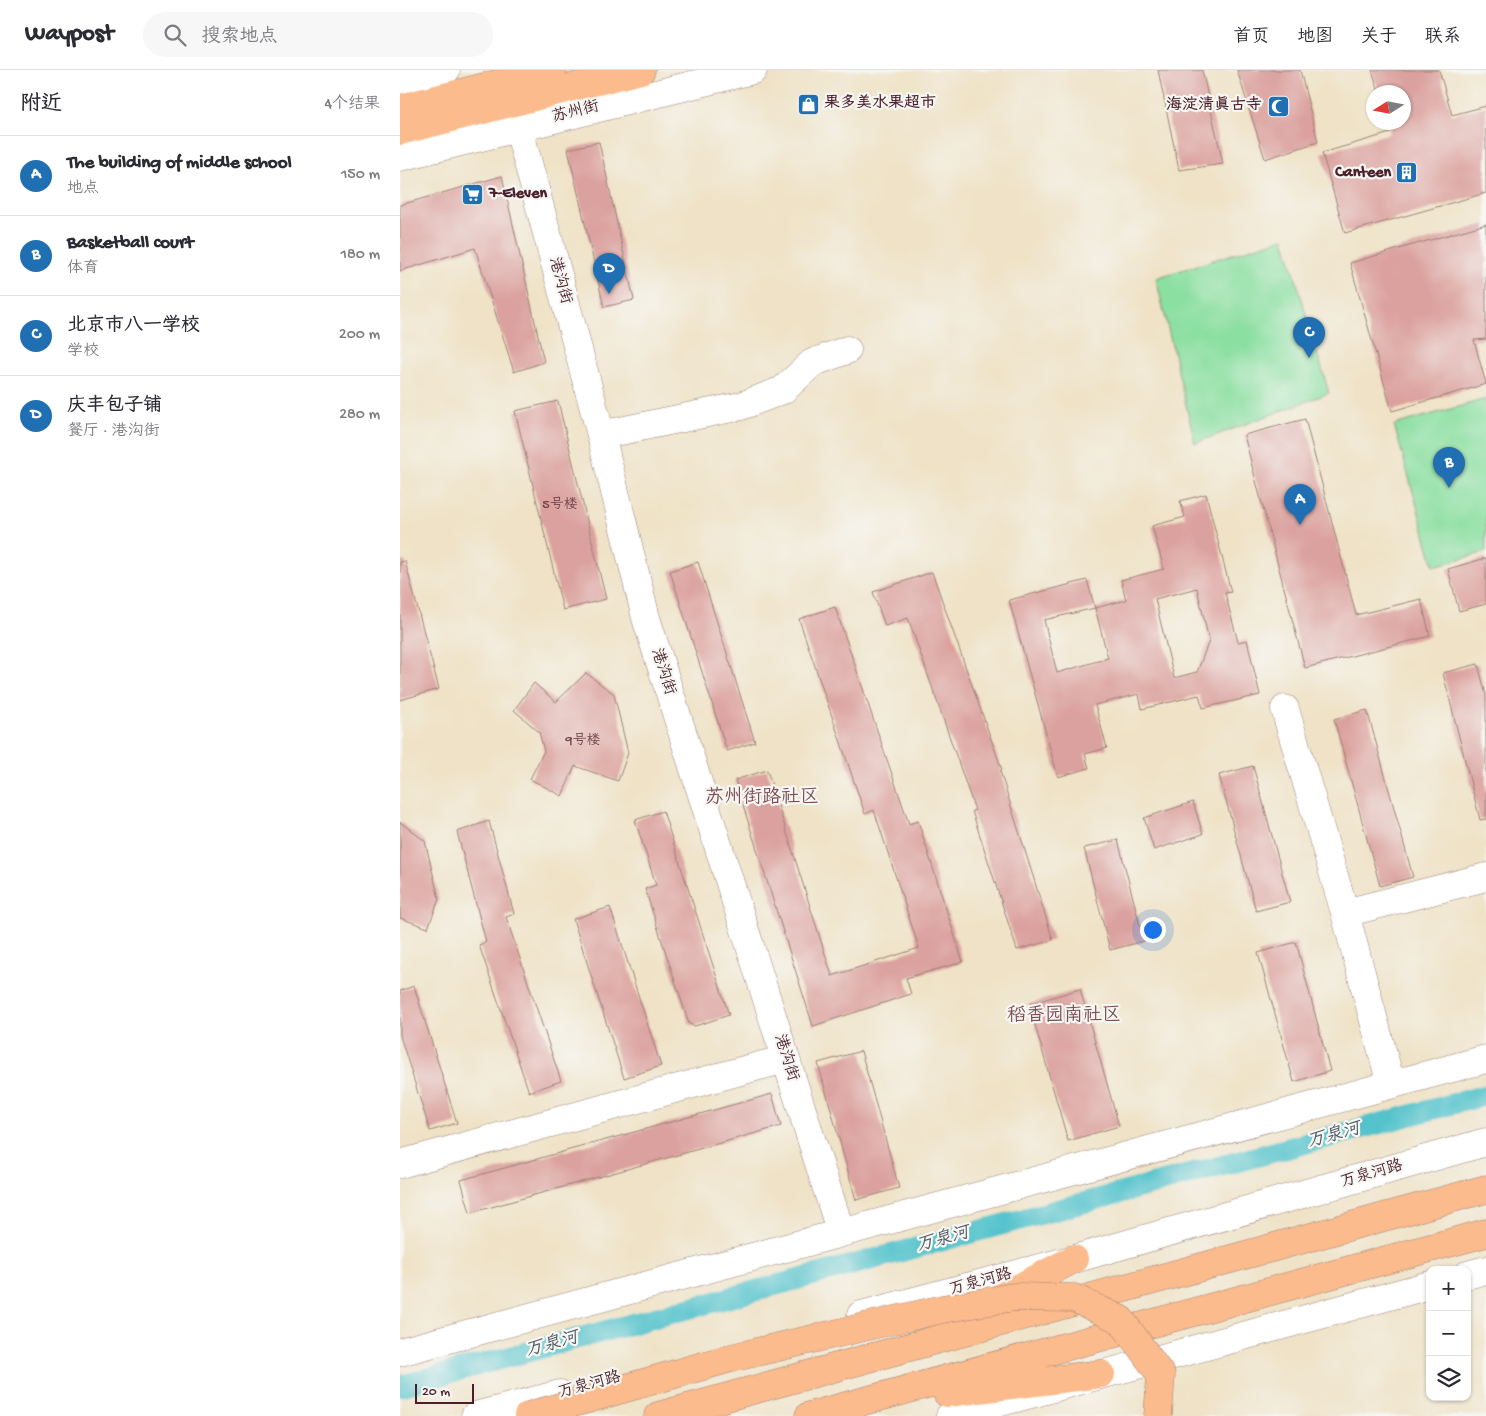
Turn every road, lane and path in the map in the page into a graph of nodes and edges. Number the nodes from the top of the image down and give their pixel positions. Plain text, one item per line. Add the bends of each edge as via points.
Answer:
1 (446, 70) edge
2 (552, 70) edge
3 (641, 70) edge
4 (753, 70) edge
5 (400, 82) edge
6 (509, 96) edge
7 (400, 108) edge
8 (400, 132) edge
9 (400, 157) edge
10 (846, 350) dead end
11 (601, 435) junction
12 (1285, 709) dead end
13 (1486, 877) edge
14 (1345, 913) junction
15 (785, 1059) junction
16 (1486, 1059) edge
17 (1391, 1084) junction
18 (1486, 1142) edge
19 (400, 1164) edge
20 (1486, 1189) edge
21 (841, 1233) junction
22 (1486, 1234) edge
23 (1074, 1259) junction
24 (1486, 1270) edge
25 (1471, 1274) edge
26 (1426, 1286) edge
27 (400, 1352) edge
28 (896, 1352) junction
29 (1102, 1374) junction
30 (846, 1406) junction
31 (475, 1416) edge
32 (528, 1416) edge
33 (658, 1416) edge
34 (809, 1416) edge
35 (950, 1416) edge
36 (1158, 1416) edge

1 - 5 street
2 - 6 main road, 苏州街
3 - 6 main road, 苏州街
4 - 6 street, 苏州街
6 - 7 main road, 苏州街
6 - 8 main road, 苏州街
6 - 9 street, 苏州街
6 - 11 street, 港沟街
10 - 11 street via 812,364 783,390 741,406
11 - 15 street, 港沟街 via 646,618
12 - 14 street
13 - 14 street
14 - 17 street
15 - 19 street
15 - 21 street, 港沟街
16 - 17 street
17 - 21 street
18 - 23 street, 万泉河路
20 - 28 main road
21 - 27 street
22 - 30 main road
23 - 28 main road
23 - 31 street, 万泉河路
24 - 25 street
26 - 29 street
28 - 33 main road
29 - 30 main road
29 - 35 street
30 - 34 main road
32 - 36 main road, bridge via 731,1358 942,1309 1014,1297 1074,1298 1121,1320 1160,1375

